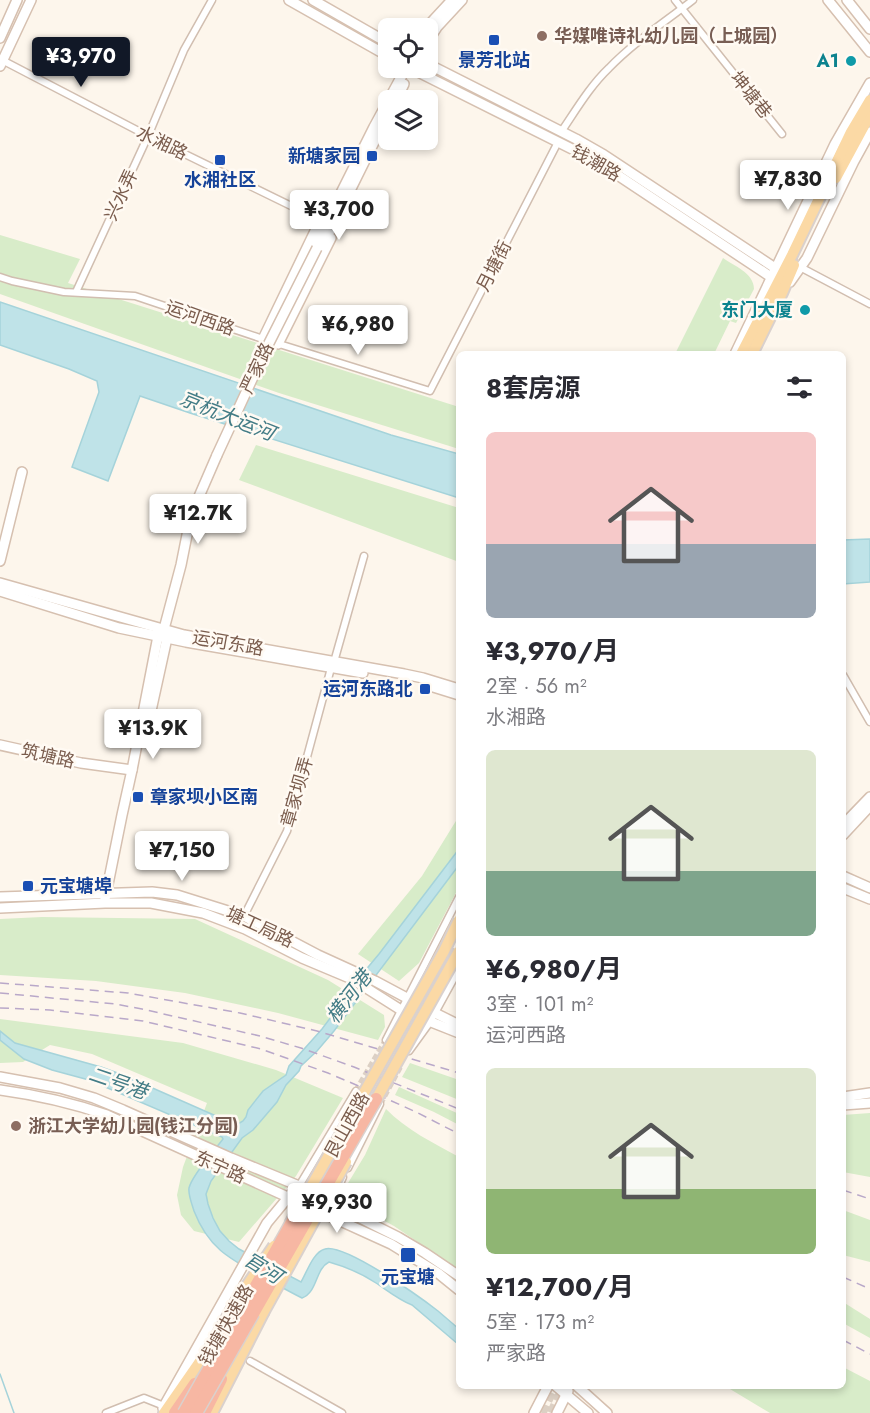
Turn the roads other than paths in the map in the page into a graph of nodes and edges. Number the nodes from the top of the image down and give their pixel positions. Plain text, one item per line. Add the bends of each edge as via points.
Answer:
1 (17, 0) edge
2 (31, 0) edge
3 (212, 0) edge
4 (289, 0) edge
5 (313, 0) edge
6 (452, 0) edge
7 (462, 0) edge
8 (675, 0) edge
9 (693, 0) edge
10 (828, 0) edge
11 (847, 0) edge
12 (682, 9) junction
13 (435, 18) edge
14 (438, 26) edge
15 (870, 28) edge
16 (378, 37) edge
17 (0, 38) edge
18 (378, 50) edge
19 (870, 52) edge
20 (1, 62) edge
21 (438, 70) edge
22 (404, 78) edge
23 (432, 78) edge
24 (870, 83) edge
25 (870, 100) edge
26 (870, 115) edge
27 (870, 132) edge
28 (378, 134) edge
29 (782, 134) dead end
30 (148, 136) junction
31 (560, 137) junction
32 (337, 216) junction
33 (326, 223) junction
34 (317, 248) junction
35 (796, 260) junction
36 (773, 272) junction
37 (0, 277) edge
38 (76, 292) junction
39 (870, 304) edge
40 (263, 339) junction
41 (278, 344) junction
42 (736, 351) edge
43 (743, 351) edge
44 (753, 351) edge
45 (430, 391) joint
46 (22, 472) dead end
47 (364, 556) dead end
48 (0, 561) edge
49 (0, 583) edge
50 (0, 591) edge
51 (163, 634) junction
52 (333, 665) junction
53 (846, 680) edge
54 (456, 688) edge
55 (456, 694) edge
56 (870, 722) edge
57 (0, 744) edge
58 (132, 770) junction
59 (870, 797) edge
60 (870, 806) edge
61 (846, 822) edge
62 (846, 832) edge
63 (846, 877) edge
64 (870, 888) edge
65 (846, 889) edge
66 (0, 897) edge
67 (108, 898) junction
68 (870, 899) edge
69 (456, 903) edge
70 (0, 908) edge
71 (244, 916) junction
72 (456, 926) edge
73 (456, 957) edge
74 (456, 974) edge
75 (354, 976) junction
76 (372, 985) junction
77 (407, 998) junction
78 (401, 1010) junction
79 (432, 1018) junction
80 (456, 1024) edge
81 (456, 1031) edge
82 (386, 1040) tunnel mouth
83 (409, 1051) dead end
84 (0, 1077) edge
85 (0, 1090) edge
86 (356, 1091) tunnel mouth
87 (870, 1093) edge
88 (846, 1097) edge
89 (378, 1101) junction
90 (870, 1103) edge
91 (846, 1105) edge
92 (299, 1186) junction
93 (288, 1197) junction
94 (332, 1201) junction
95 (324, 1214) junction
96 (295, 1218) junction
97 (456, 1274) edge
98 (456, 1288) edge
99 (251, 1317) junction
100 (221, 1346) junction
101 (250, 1361) dead end
102 (546, 1389) edge
103 (580, 1389) edge
104 (569, 1390) edge
105 (163, 1411) edge
106 (106, 1413) edge
107 (175, 1413) edge
108 (184, 1413) edge
109 (196, 1413) edge
110 (204, 1413) edge
111 (212, 1413) edge
112 (342, 1413) edge
113 (534, 1413) edge
114 (557, 1413) edge
115 (588, 1413) edge
116 (608, 1413) edge

1 - 17 main road
2 - 20 main road
3 - 30 street, 兴水弄 via 184,50
4 - 18 main road
5 - 16 main road
6 - 13 main road
7 - 14 main road
8 - 12 street, 坤塘巷
9 - 12 street, 月塘街
10 - 19 main road
11 - 15 main road
12 - 29 street, 坤塘巷
12 - 31 street, 月塘街 via 608,69
20 - 30 street, 水湘路
21 - 31 main road, 钱潮路
22 - 33 main road, 严家路 via 374,127
23 - 31 main road, 钱潮路
24 - 36 main road via 835,144
25 - 35 main road via 851,132
26 - 35 main road
27 - 35 main road via 807,258
28 - 32 main road, 严家路
30 - 33 street, 水湘路
30 - 38 street, 兴水弄
31 - 36 main road, 钱潮路 via 604,155
31 - 45 street, 月塘街
32 - 34 main road, 严家路
32 - 41 main road, 严家路 via 337,226
33 - 34 main road, 严家路
33 - 40 main road, 严家路 via 316,229
34 - 51 main road, 严家路, bridge via 191,515
35 - 39 street
35 - 43 main road
35 - 44 main road
36 - 42 main road
37 - 38 street, 运河西路
38 - 40 street, 运河西路 via 135,296
40 - 41 street, 运河西路
41 - 45 street, 运河西路
46 - 48 main road
47 - 52 street, 章家坝弄
49 - 51 main road, 运河东路
50 - 51 main road, 运河东路 via 119,628
51 - 52 main road, 运河东路
51 - 58 main road, 严家路
51 - 67 main road, 严家路
52 - 54 main road, 运河东路 via 423,678
52 - 55 main road, 运河东路
52 - 71 street, 章家坝弄 via 287,831
53 - 56 street
57 - 58 main road, 筑塘路
58 - 67 main road, 严家路
59 - 61 main road
60 - 62 main road
63 - 64 main road
65 - 68 main road
66 - 67 main road, 塘工局路
67 - 70 main road, 塘工局路
67 - 71 main road, 塘工局路 via 152,892 177,895
67 - 75 main road, 塘工局路 via 203,913 302,958
69 - 77 street
71 - 75 main road, 塘工局路
72 - 96 main road, 艮山西路, bridge
73 - 89 main road, 艮山西路, bridge
74 - 79 street
75 - 76 main road, 塘工局路
76 - 77 main road, 塘工局路
76 - 78 main road, 塘工局路
77 - 78 street
77 - 79 main road, 塘工局路
78 - 79 main road, 塘工局路
78 - 82 street
79 - 80 main road
79 - 81 main road
79 - 83 street
84 - 92 main road, 东宁路 via 94,1098
85 - 93 main road, 东宁路 via 107,1115
86 - 92 street, 艮山西路
87 - 88 main road
89 - 94 street, 艮山西路
89 - 99 highway, 钱塘快速路, bridge
89 - 111 main road, 艮山西路, bridge
90 - 91 main road
92 - 93 main road, 艮山西路
92 - 94 main road, 东宁路
93 - 95 main road, 东宁路
93 - 105 main road, 艮山西路 via 267,1223
94 - 95 main road
94 - 97 main road, 东宁路
95 - 98 main road, 东宁路 via 391,1244
96 - 100 highway, 钱塘快速路, bridge
96 - 105 main road, 艮山西路, bridge
99 - 109 highway, 钱塘快速路, bridge
99 - 110 highway, bridge
100 - 107 highway, bridge
100 - 108 highway, 钱塘快速路, bridge
101 - 112 street
102 - 113 main road
103 - 116 main road
104 - 114 main road
104 - 115 main road
105 - 106 street via 144,1398

